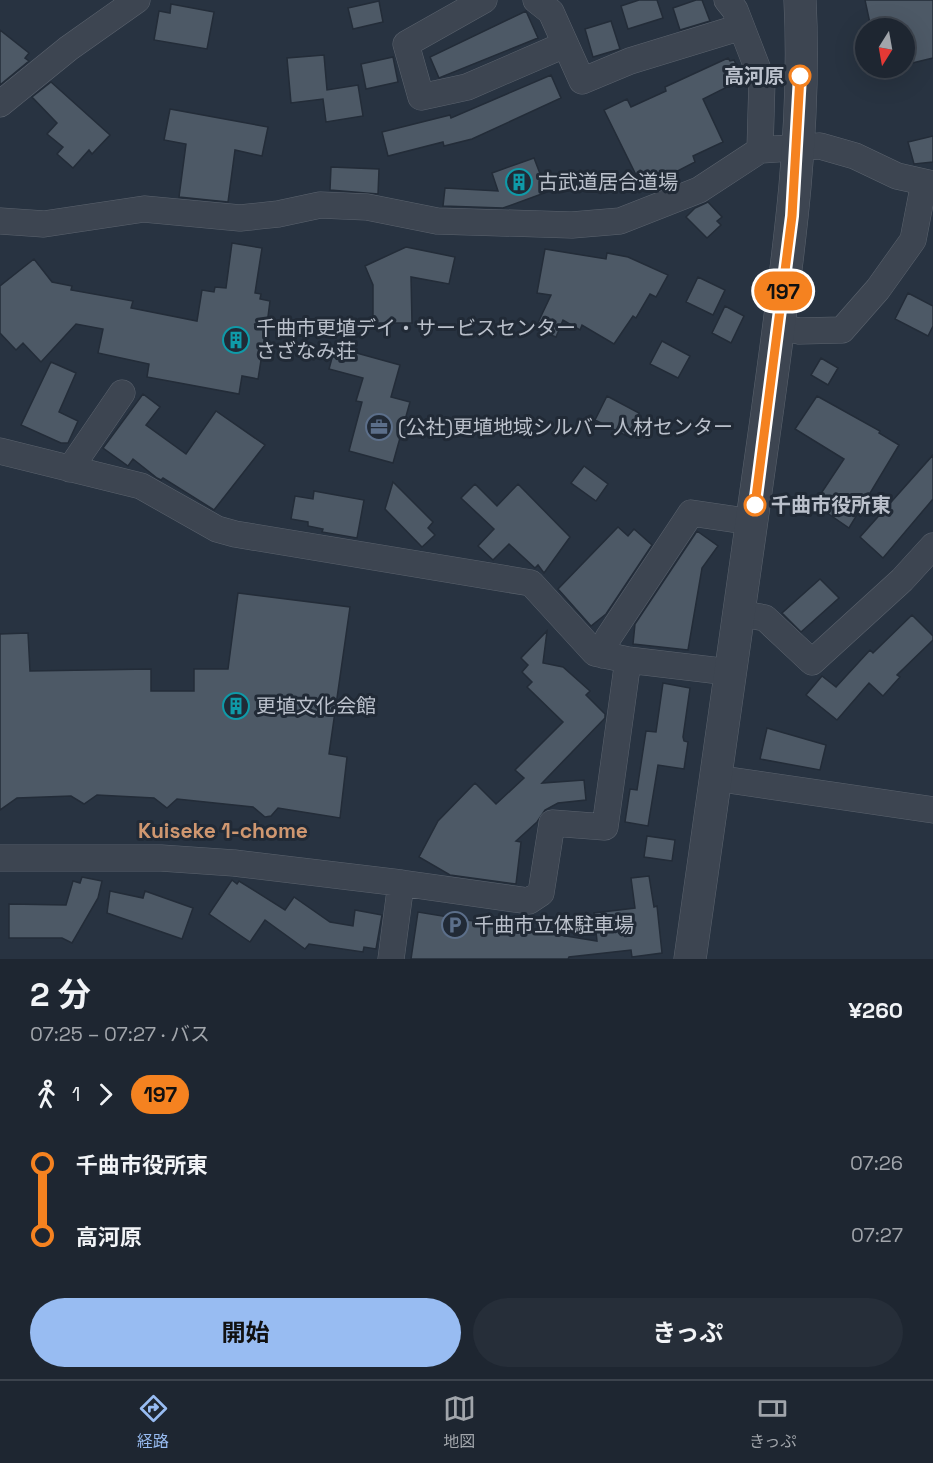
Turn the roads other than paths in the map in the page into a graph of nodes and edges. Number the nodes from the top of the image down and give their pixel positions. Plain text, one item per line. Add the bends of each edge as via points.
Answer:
1 (484, 0) edge
2 (536, 0) edge
3 (727, 0) edge
4 (800, 0) edge
5 (133, 1) edge
6 (741, 27) junction
7 (564, 45) junction
8 (0, 104) edge
9 (797, 147) junction
10 (760, 150) junction
11 (929, 184) edge
12 (0, 221) edge
13 (778, 327) junction
14 (122, 393) dead end
15 (0, 451) edge
16 (70, 469) junction
17 (752, 522) junction
18 (933, 546) edge
19 (738, 613) junction
20 (615, 658) junction
21 (729, 672) junction
22 (715, 778) junction
23 (933, 810) edge
24 (0, 858) edge
25 (401, 882) junction
26 (391, 959) edge
27 (690, 959) edge

1 - 7 street via 406,44 421,97 467,87
2 - 7 street via 551,12
3 - 6 street
4 - 9 street
5 - 8 street
6 - 7 street via 630,61 582,81
6 - 10 street via 762,80
9 - 10 street
9 - 11 street via 820,146
9 - 13 street
10 - 12 street via 699,190 620,221 572,225 437,221 367,207 320,205 240,218 144,209 44,224
11 - 13 street via 913,240 842,330 799,331
13 - 17 street
14 - 16 street
15 - 16 street
16 - 20 street via 141,486 217,530 531,583 595,653
17 - 19 street
17 - 20 street via 691,513 608,638
18 - 19 street via 902,580 812,662 765,618
19 - 21 street
20 - 21 street
20 - 25 street via 605,827 552,824 541,893 529,901
21 - 22 street
22 - 23 street
22 - 27 street
24 - 25 street via 161,858
25 - 26 street

